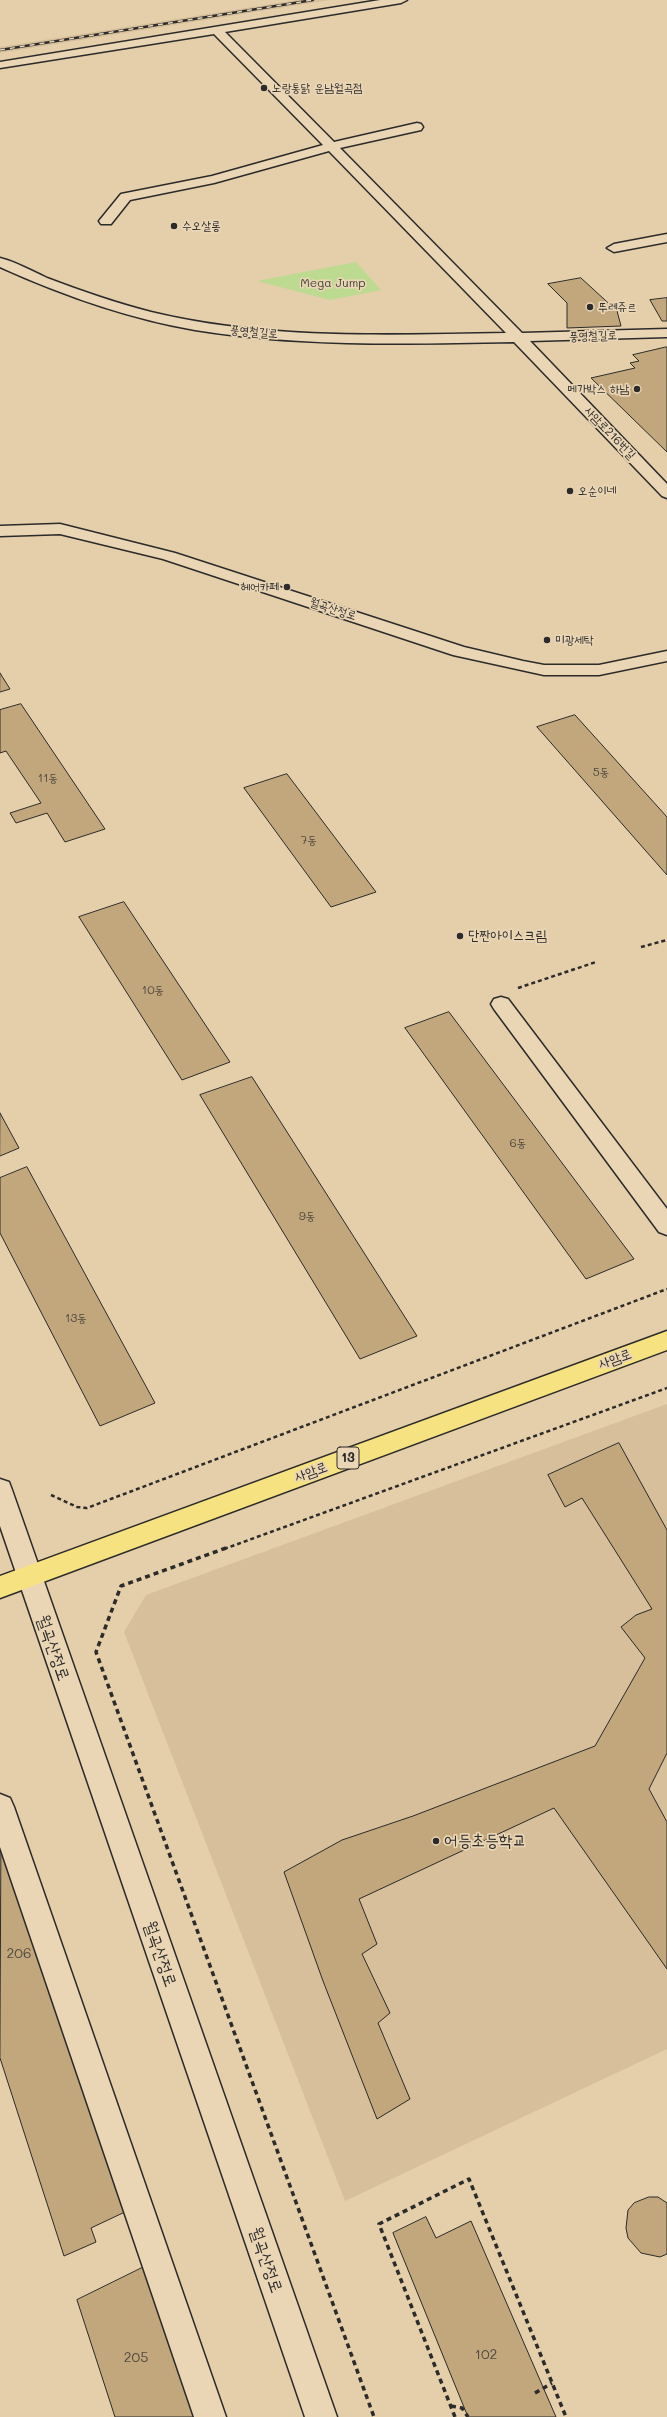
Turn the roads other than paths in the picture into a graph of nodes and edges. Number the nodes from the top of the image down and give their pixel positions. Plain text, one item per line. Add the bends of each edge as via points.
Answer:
1 (401, 0) edge
2 (217, 30) junction
3 (0, 65) edge
4 (417, 127) dead end
5 (331, 146) junction
6 (106, 221) dead end
7 (667, 238) edge
8 (614, 248) dead end
9 (0, 262) edge
10 (667, 333) edge
11 (519, 338) junction
12 (667, 493) edge
13 (0, 531) edge
14 (667, 656) edge
15 (501, 1004) dead end
16 (667, 1226) edge
17 (667, 1340) edge
18 (0, 1490) edge
19 (28, 1576) junction
20 (0, 1587) edge
21 (0, 1807) edge
22 (210, 2417) edge
23 (321, 2417) edge

1 - 2 street
2 - 3 street
2 - 5 street
4 - 5 street
5 - 6 street via 258,169 126,197
5 - 11 street
7 - 8 street
9 - 11 street, 풍영철길로 via 43,282 112,306 222,330 313,338
10 - 11 street, 풍영철길로
11 - 12 street, 사암로216번길
13 - 14 street, 월곡산정로 via 60,529 169,556 459,651 524,666 550,670 599,670
15 - 16 street
17 - 19 main road, 사암로 / 13
18 - 19 street, 월곡산정로
19 - 20 main road, 사암로 / 13
19 - 23 street, 월곡산정로
21 - 22 street

